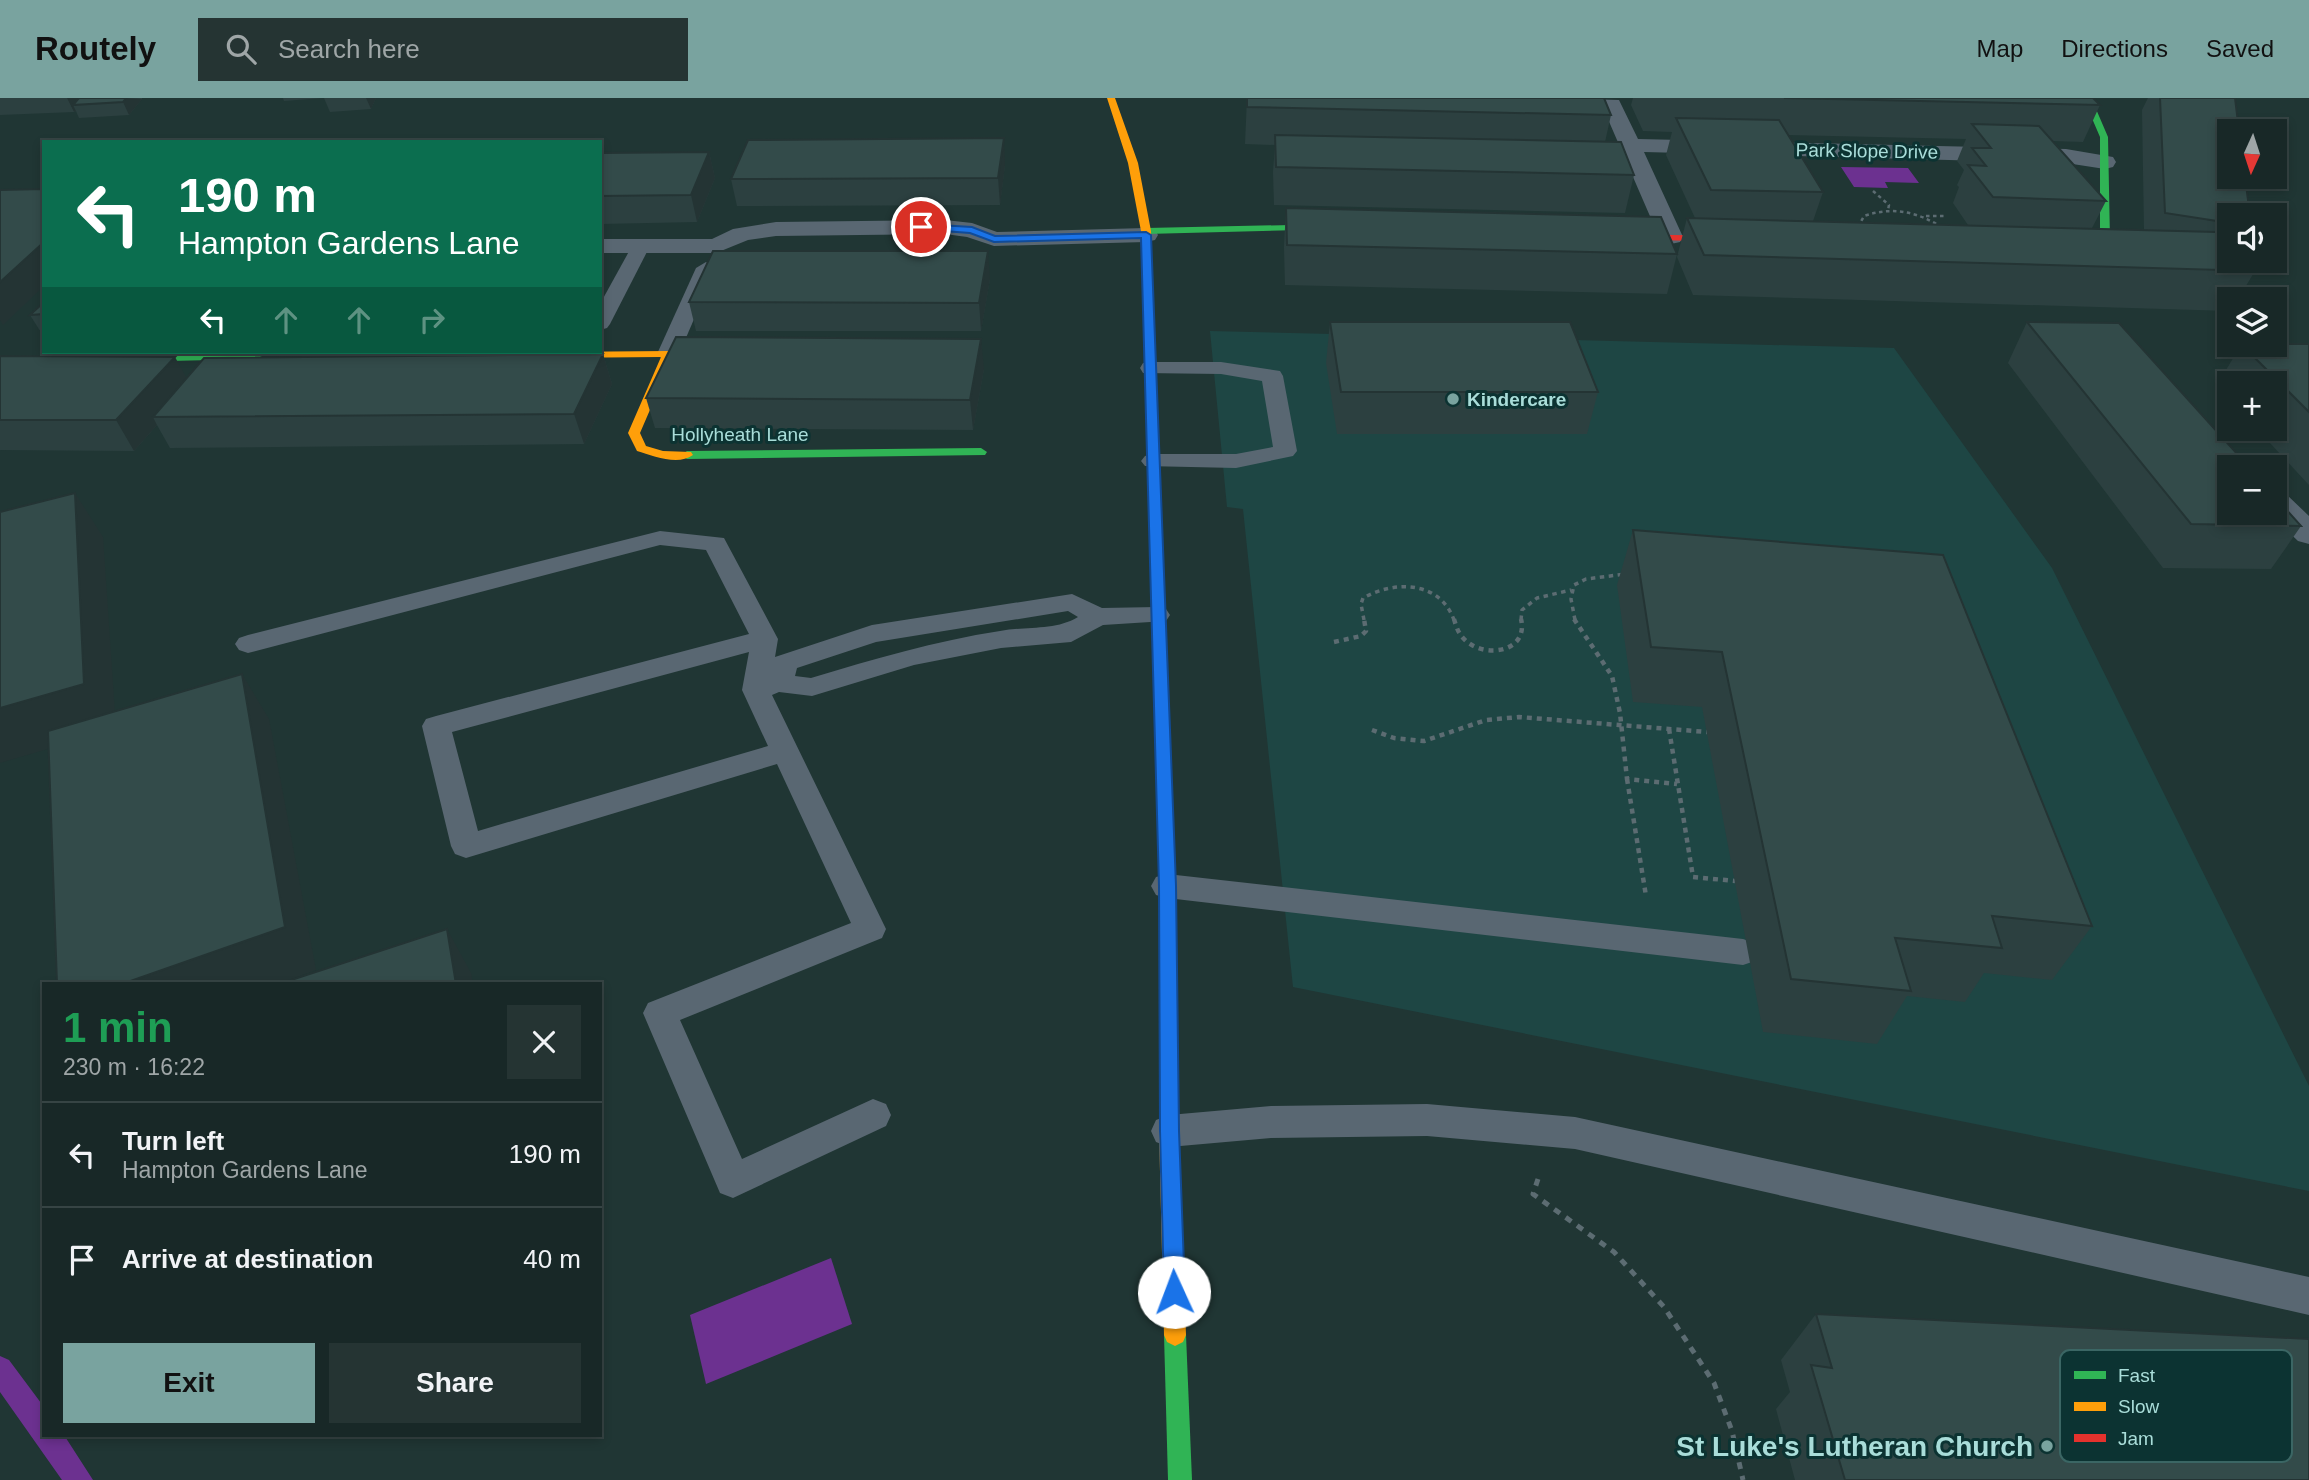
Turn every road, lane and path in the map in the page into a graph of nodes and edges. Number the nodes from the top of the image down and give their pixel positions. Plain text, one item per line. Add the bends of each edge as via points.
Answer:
1 (1111, 98) edge
2 (1528, 102) edge
3 (2092, 109) dead end
4 (1629, 145) junction
5 (2105, 163) junction
6 (1922, 216) junction
7 (1946, 216) dead end
8 (1355, 227) edge
9 (1849, 229) edge
10 (1946, 231) edge
11 (1146, 233) junction
12 (1602, 235) edge
13 (1671, 237) junction
14 (994, 239) junction
15 (1747, 240) edge
16 (602, 246) edge
17 (641, 246) junction
18 (716, 246) junction
19 (2046, 248) edge
20 (957, 253) edge
21 (755, 257) edge
22 (602, 320) edge
23 (602, 353) edge
24 (557, 354) edge
25 (201, 355) edge
26 (529, 355) edge
27 (668, 355) junction
28 (268, 357) edge
29 (105, 359) edge
30 (1151, 368) junction
31 (981, 452) dead end
32 (1153, 461) junction
33 (2287, 513) edge
34 (2309, 534) edge
35 (1633, 574) edge
36 (1572, 590) junction
37 (1157, 615) junction
38 (765, 639) junction
39 (1334, 642) dead end
40 (248, 644) dead end
41 (767, 686) junction
42 (1619, 724) junction
43 (1669, 729) junction
44 (1371, 730) dead end
45 (1707, 732) dead end
46 (785, 751) junction
47 (1627, 779) junction
48 (1678, 784) junction
49 (1735, 881) dead end
50 (1167, 886) junction
51 (1646, 896) dead end
52 (1743, 952) dead end
53 (873, 1115) dead end
54 (1169, 1131) junction
55 (1540, 1175) dead end
56 (2309, 1296) edge
57 (1181, 1480) edge
58 (1743, 1480) edge

1 - 11 main road via 1139,181
2 - 4 street via 1612,104
3 - 5 main road via 2104,137
4 - 5 street, Park Slope Drive via 2066,156
4 - 13 street
5 - 19 main road via 2105,241 2096,247
6 - 7 path
6 - 9 path via 1879,211 1864,216 1859,230
6 - 10 path
8 - 11 main road via 1300,225
11 - 14 street
11 - 30 main road
12 - 13 main road
13 - 15 main road
14 - 18 street via 945,226 776,229 742,234
14 - 20 street
16 - 17 street
17 - 18 street
17 - 22 lane
18 - 21 street
18 - 27 lane
23 - 27 main road
24 - 26 main road
25 - 28 main road
25 - 29 main road
27 - 31 main road, Hollyheath Lane via 634,433 640,448 662,455
30 - 32 main road
30 - 32 lane via 1221,368 1272,376 1285,451 1236,461
32 - 37 main road
33 - 34 street
35 - 36 path via 1586,579
36 - 39 path via 1530,602 1522,609 1523,631 1508,649 1471,645 1456,631 1444,601 1425,591 1397,586 1363,598 1366,631 1362,636
36 - 42 path via 1574,622 1611,675
37 - 41 lane via 1097,617 1072,601 872,634 786,662
37 - 50 main road
38 - 40 lane via 715,544 660,538
38 - 41 lane
38 - 46 lane via 436,726 466,846
41 - 46 lane
42 - 43 path
42 - 44 path via 1501,718 1434,739 1411,741
42 - 47 path
43 - 45 path
43 - 48 path
46 - 53 lane via 870,929 660,1013 733,1181
47 - 48 path
47 - 51 path
48 - 49 path via 1693,877
50 - 52 lane
50 - 54 main road
54 - 56 lane via 1271,1122 1427,1120 1575,1133
54 - 57 main road
55 - 58 path via 1533,1194 1614,1252 1664,1307 1714,1383

